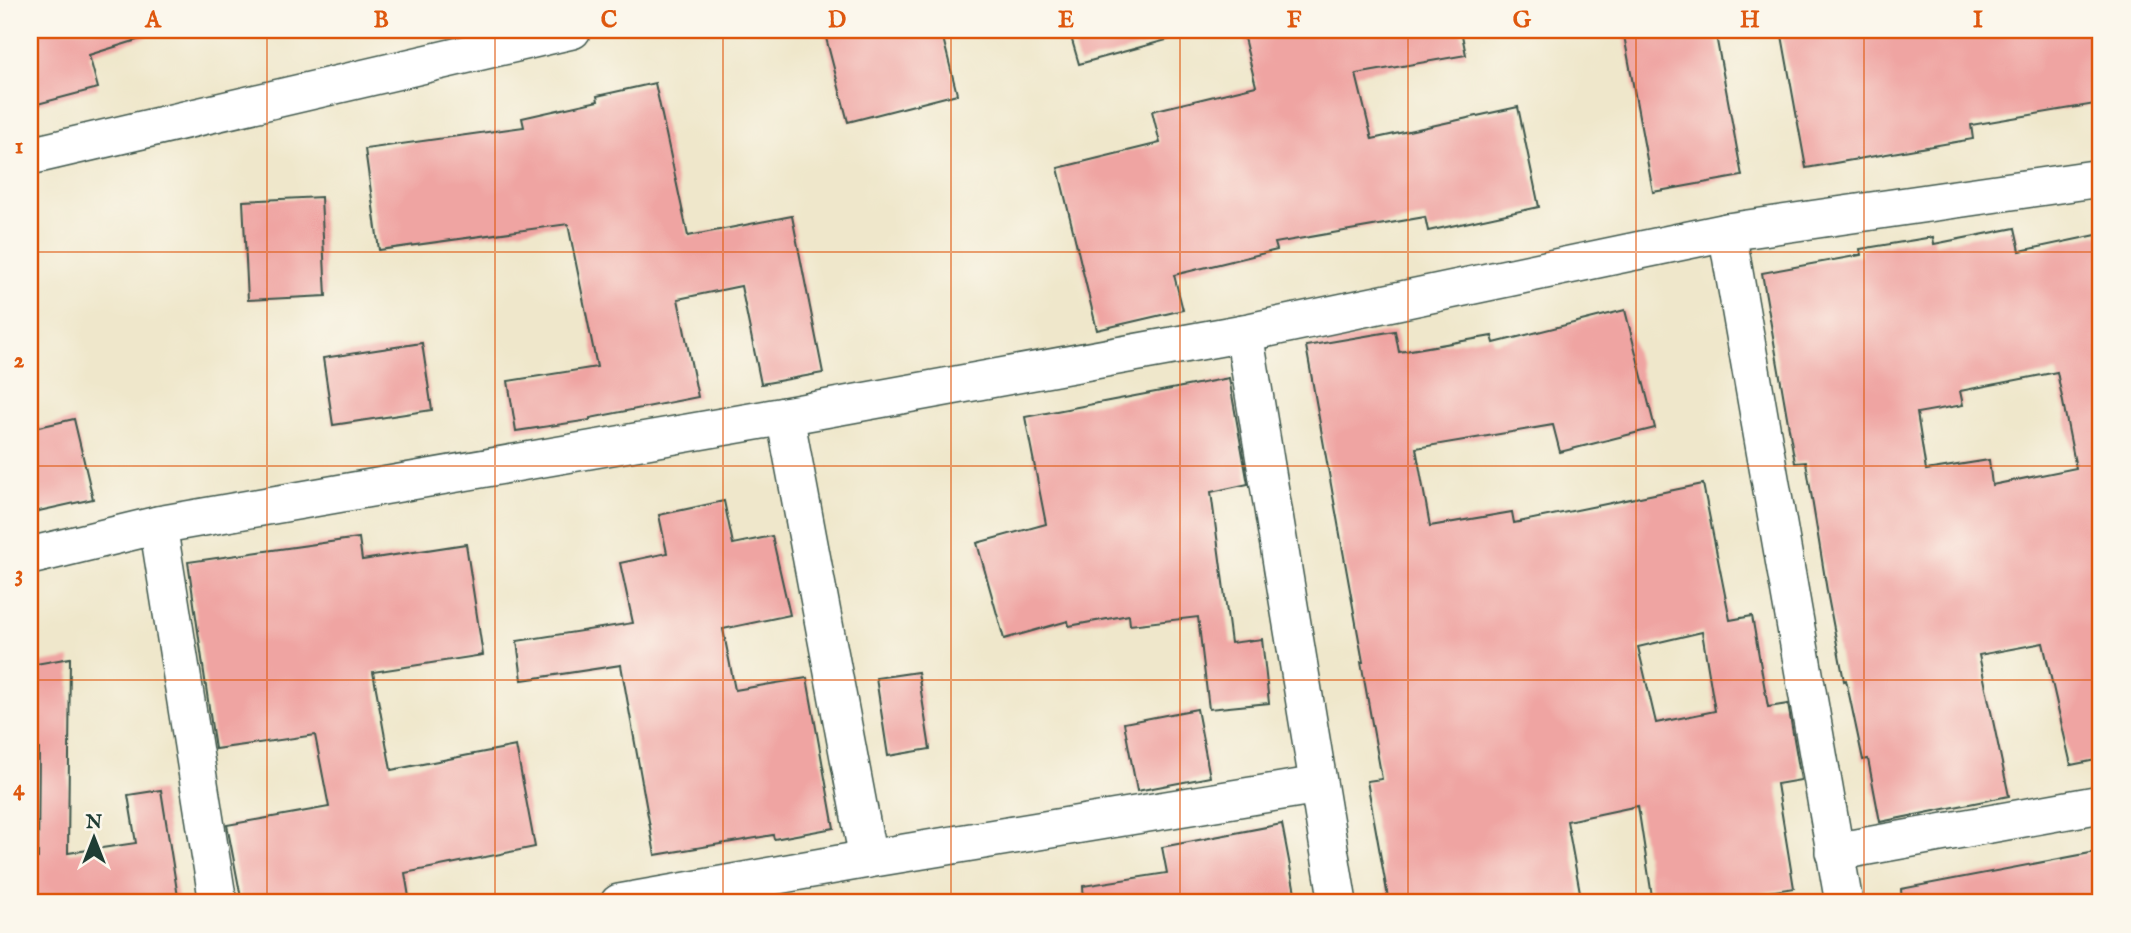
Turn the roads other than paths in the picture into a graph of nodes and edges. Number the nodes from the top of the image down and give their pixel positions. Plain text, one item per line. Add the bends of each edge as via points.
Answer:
1 (572, 30) edge
2 (30, 156) edge
3 (2101, 178) edge
4 (1727, 232) junction
5 (1244, 333) junction
6 (785, 416) junction
7 (158, 525) junction
8 (30, 556) edge
9 (1318, 785) junction
10 (2101, 804) edge
11 (1834, 852) junction
12 (868, 859) junction
13 (218, 903) edge
14 (619, 903) edge
15 (1338, 903) edge
16 (1844, 903) edge

1 - 2 street
3 - 4 street
4 - 5 street
4 - 11 street
5 - 6 street
5 - 9 street
6 - 7 street
6 - 12 street
7 - 8 street
7 - 13 street
9 - 12 street
9 - 15 street
10 - 11 street
11 - 16 street
12 - 14 street

